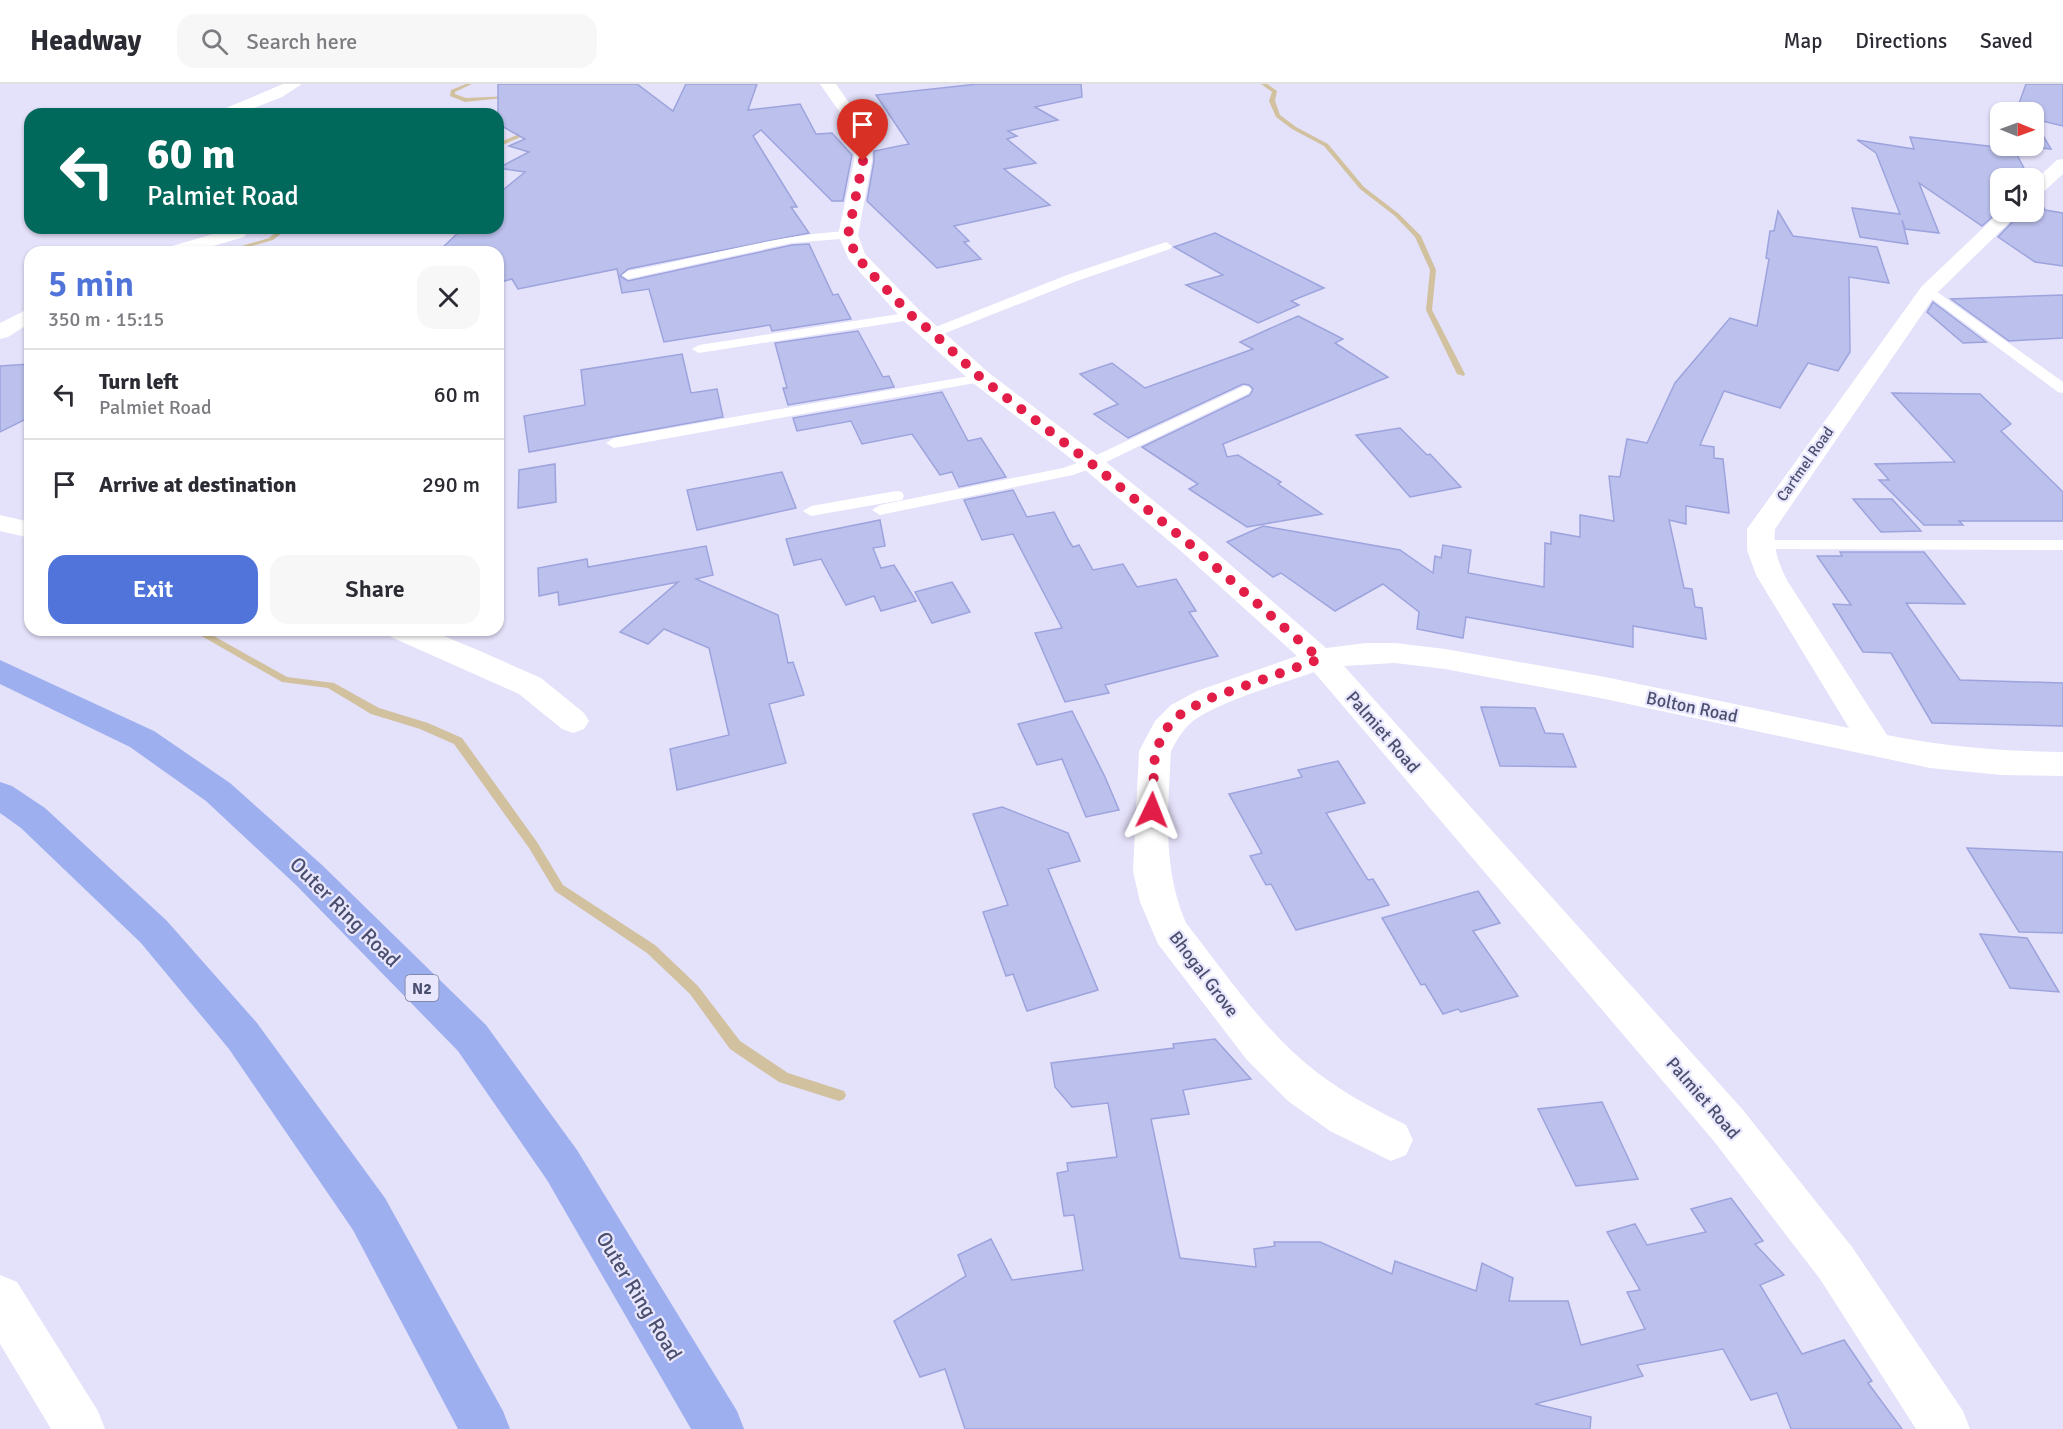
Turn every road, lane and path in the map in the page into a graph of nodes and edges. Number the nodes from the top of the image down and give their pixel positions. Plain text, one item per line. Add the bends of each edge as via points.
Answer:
1 (294, 84) edge
2 (828, 84) edge
3 (240, 108) edge
4 (2063, 164) edge
5 (2044, 181) edge
6 (2001, 222) edge
7 (234, 234) edge
8 (848, 235) junction
9 (193, 246) edge
10 (1166, 246) dead end
11 (628, 275) dead end
12 (1929, 290) junction
13 (24, 318) edge
14 (922, 324) junction
15 (0, 332) edge
16 (699, 349) dead end
17 (981, 378) junction
18 (2063, 389) edge
19 (1244, 390) dead end
20 (614, 443) dead end
21 (1089, 461) junction
22 (880, 510) dead end
23 (811, 511) dead end
24 (0, 523) edge
25 (24, 529) edge
26 (2063, 544) edge
27 (1759, 545) junction
28 (416, 636) edge
29 (1320, 659) junction
30 (0, 670) edge
31 (573, 721) dead end
32 (1876, 745) junction
33 (2063, 764) edge
34 (0, 795) edge
35 (1391, 1140) dead end
36 (0, 1299) edge
37 (80, 1429) edge
38 (485, 1429) edge
39 (719, 1429) edge
40 (1945, 1429) edge

1 - 3 street
2 - 8 street via 851,117 864,147
4 - 5 street
6 - 12 street, Cartmel Road
7 - 9 street
8 - 11 lane via 770,243
8 - 14 street, Palmiet Road via 856,256
10 - 14 lane
12 - 18 lane
12 - 27 street, Cartmel Road via 1768,516
13 - 15 street
14 - 16 lane
14 - 17 street, Palmiet Road
17 - 20 lane
17 - 21 street, Palmiet Road
19 - 21 lane
21 - 22 lane via 1067,472
21 - 23 lane
21 - 29 street, Palmiet Road
24 - 25 street
26 - 27 lane
27 - 32 street via 1774,582
28 - 31 street via 530,687
29 - 32 street, Bolton Road via 1395,653 1445,659
29 - 35 street, Bhogal Grove via 1208,699 1182,713 1166,729 1155,752 1151,871 1171,933 1261,1047 1303,1087 1345,1117
29 - 40 street, Palmiet Road via 1728,1125 1836,1263
30 - 39 highway, Outer Ring Road / N2 via 142,739 218,792 309,875 472,1038 562,1165
32 - 33 street, Bolton Road via 1930,756
34 - 38 highway via 33,818 154,932 243,1036 369,1214
36 - 37 street

